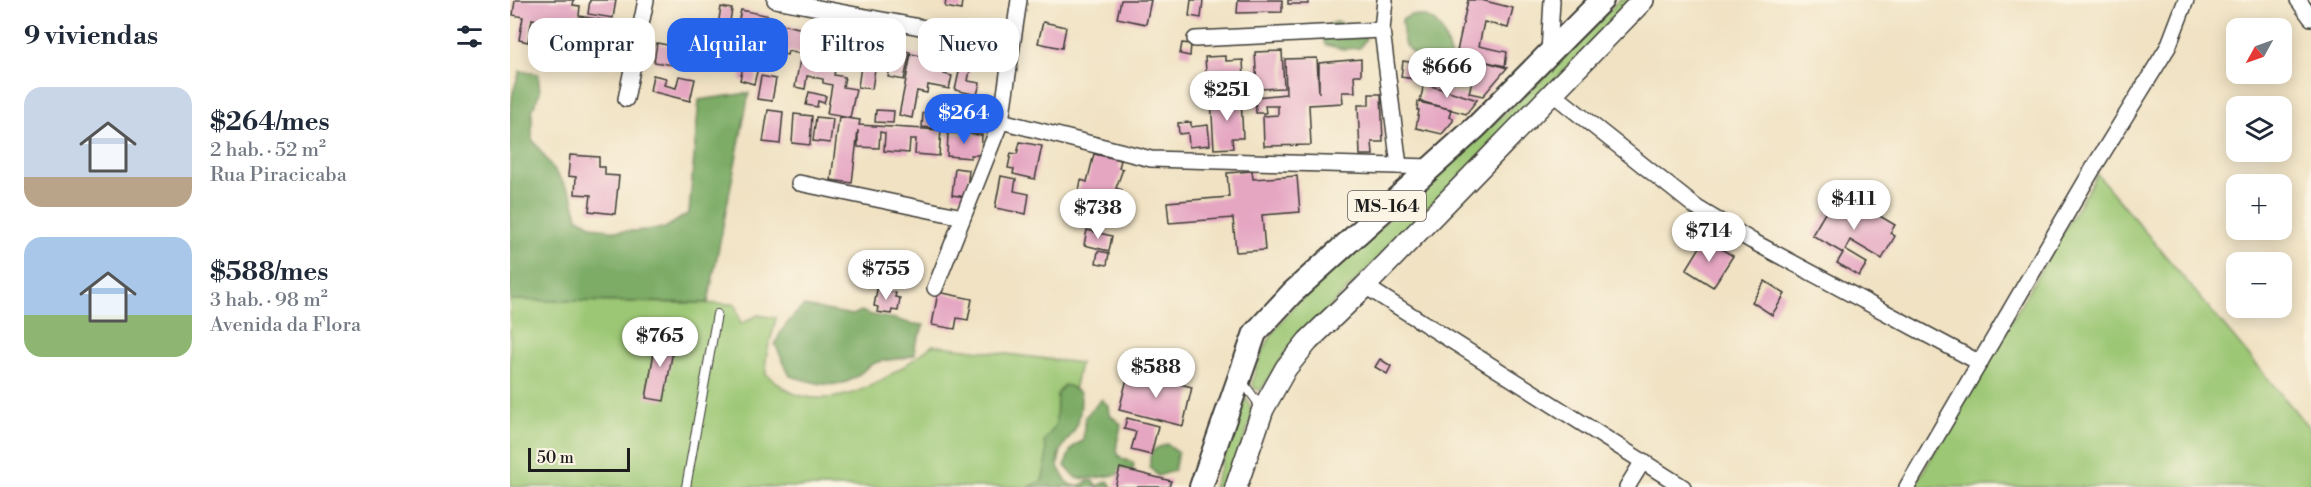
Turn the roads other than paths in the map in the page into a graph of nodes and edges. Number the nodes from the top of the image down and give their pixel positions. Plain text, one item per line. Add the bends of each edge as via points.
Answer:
1 (646, 0) edge
2 (775, 0) edge
3 (1018, 0) edge
4 (1385, 0) edge
5 (1552, 0) edge
6 (1602, 0) edge
7 (1643, 0) edge
8 (2186, 0) edge
9 (2298, 0) edge
10 (1015, 18) edge
11 (2311, 18) edge
12 (918, 27) edge
13 (1382, 30) junction
14 (1195, 39) dead end
15 (1549, 53) junction
16 (1007, 72) edge
17 (1551, 93) junction
18 (627, 99) dead end
19 (1001, 121) junction
20 (1399, 166) junction
21 (1432, 167) junction
22 (799, 183) dead end
23 (963, 217) junction
24 (1365, 286) junction
25 (935, 288) dead end
26 (717, 314) dead end
27 (1980, 363) junction
28 (1239, 377) junction
29 (1263, 409) junction
30 (1642, 461) junction
31 (686, 487) edge
32 (1201, 487) edge
33 (1236, 487) edge
34 (1627, 487) edge
35 (1683, 487) edge
36 (1907, 487) edge

1 - 18 street
2 - 12 street
3 - 10 street
4 - 13 street
5 - 15 street
6 - 15 main road, MS-164
7 - 17 street
8 - 27 street via 2168,47
9 - 11 street
13 - 14 street
13 - 20 street
15 - 21 main road, MS-164
16 - 19 street
17 - 24 street
17 - 27 street via 1697,208
19 - 20 street via 1151,159
19 - 23 street
20 - 21 street
21 - 28 main road, MS-164 via 1273,312 1255,333
22 - 23 street
23 - 25 street
24 - 29 street via 1308,341 1286,368
24 - 30 street
26 - 31 lane
27 - 36 street
28 - 29 lane
28 - 32 main road, MS-164
29 - 33 street
30 - 34 street
30 - 35 street

